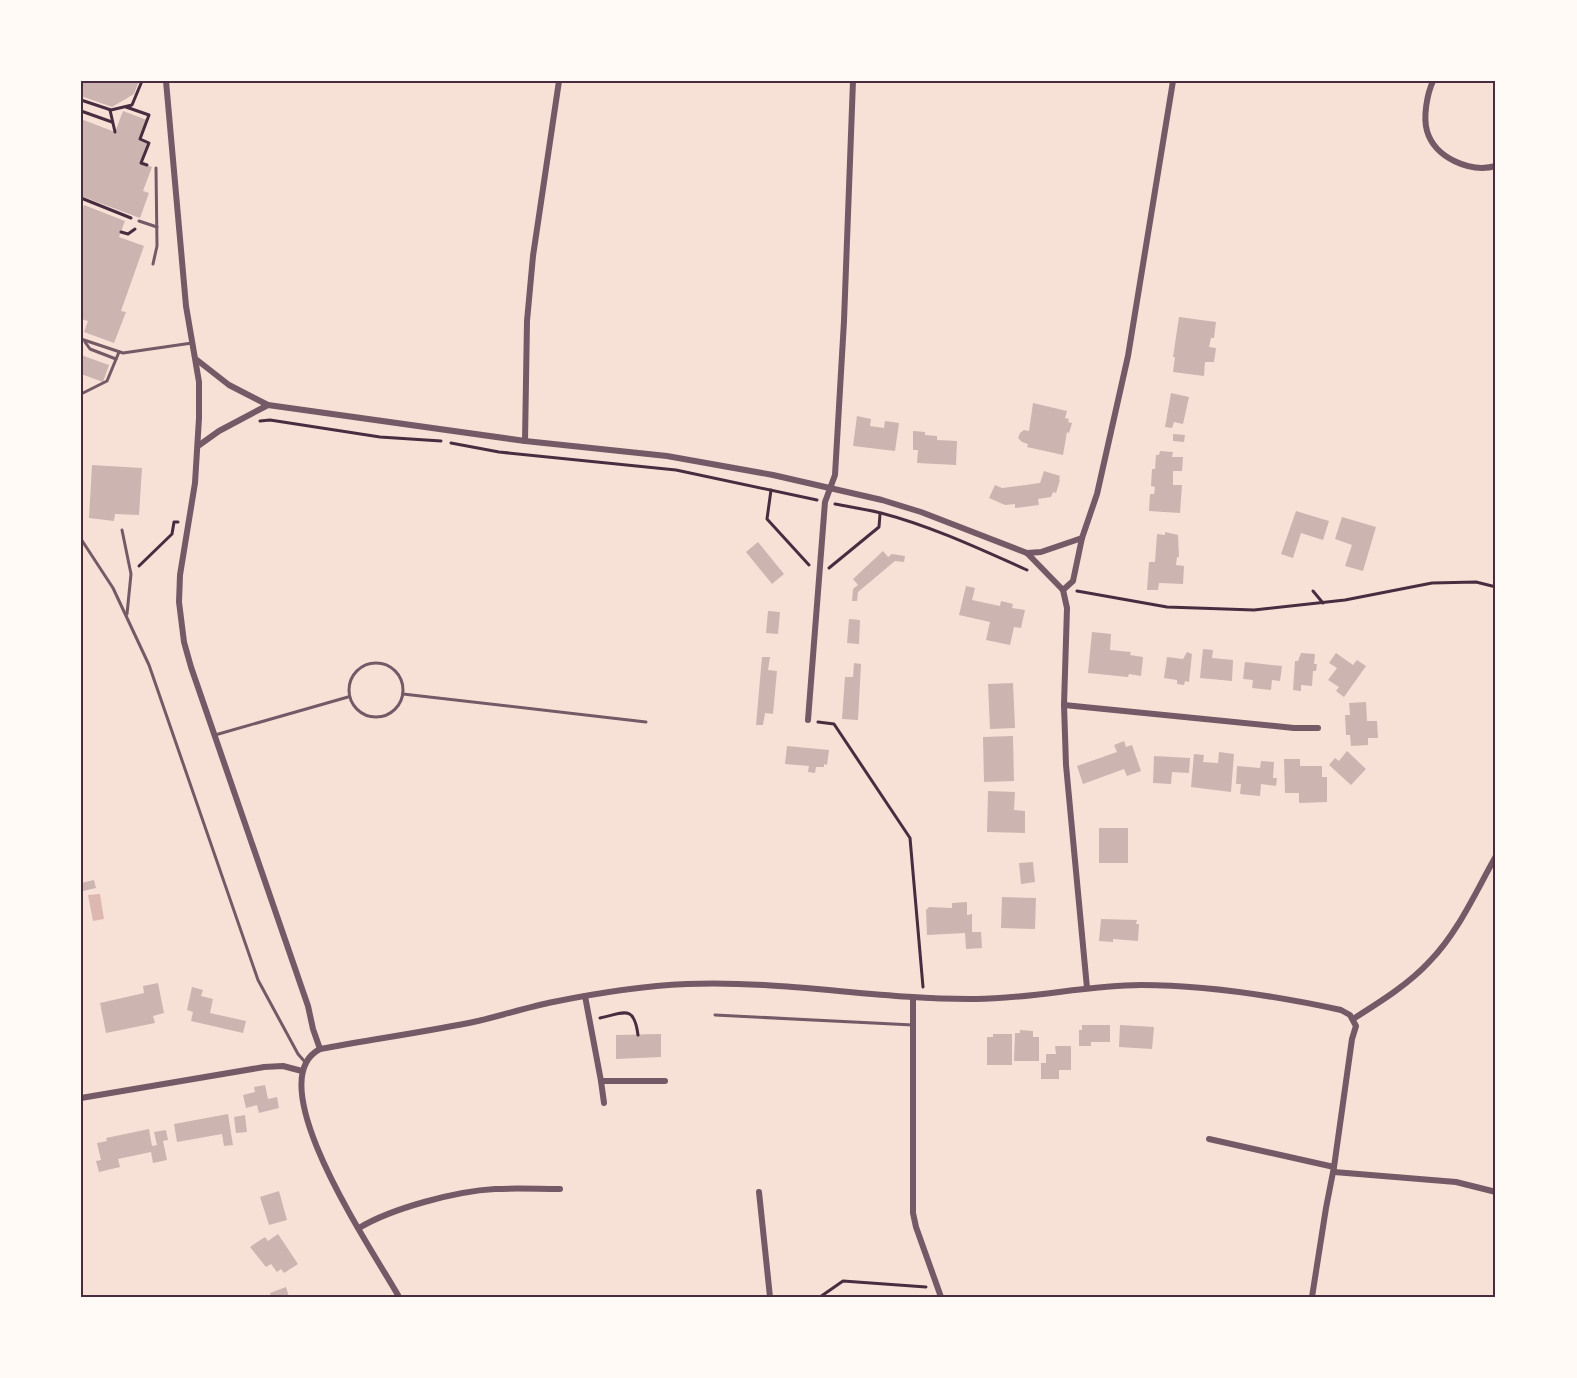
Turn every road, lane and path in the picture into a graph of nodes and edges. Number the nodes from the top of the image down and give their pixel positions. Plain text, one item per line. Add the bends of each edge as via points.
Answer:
1 (142, 81) edge
2 (166, 81) edge
3 (559, 81) edge
4 (853, 81) edge
5 (1173, 81) edge
6 (1433, 81) edge
7 (81, 100) edge
8 (126, 106) junction
9 (110, 110) junction
10 (81, 111) edge
11 (112, 122) junction
12 (115, 132) dead end
13 (1496, 166) edge
14 (156, 168) joint
15 (81, 198) edge
16 (139, 221) joint
17 (157, 228) junction
18 (121, 231) dead end
19 (131, 232) dead end
20 (153, 264) dead end
21 (82, 340) edge
22 (193, 343) junction
23 (121, 353) junction
24 (116, 359) junction
25 (197, 360) junction
26 (81, 394) edge
27 (268, 405) junction
28 (259, 421) dead end
29 (525, 441) junction
30 (198, 446) junction
31 (773, 475) junction
32 (831, 489) junction
33 (771, 490) junction
34 (882, 500) junction
35 (825, 502) junction
36 (880, 513) junction
37 (180, 522) dead end
38 (122, 530) dead end
39 (1082, 538) junction
40 (81, 539) edge
41 (1028, 553) junction
42 (131, 574) junction
43 (1036, 574) dead end
44 (819, 576) junction
45 (1496, 587) edge
46 (1063, 590) junction
47 (1313, 591) dead end
48 (1323, 603) junction
49 (127, 615) junction
50 (403, 694) junction
51 (349, 697) junction
52 (1064, 705) junction
53 (808, 720) joint
54 (646, 722) dead end
55 (1318, 728) dead end
56 (215, 735) junction
57 (1496, 856) edge
58 (1087, 987) junction
59 (585, 996) junction
60 (914, 998) junction
61 (924, 998) junction
62 (715, 1015) dead end
63 (1353, 1019) junction
64 (589, 1020) junction
65 (913, 1025) junction
66 (638, 1035) dead end
67 (320, 1049) junction
68 (305, 1062) junction
69 (302, 1071) junction
70 (601, 1080) junction
71 (665, 1081) dead end
72 (81, 1098) edge
73 (604, 1103) dead end
74 (1209, 1139) dead end
75 (1334, 1169) junction
76 (560, 1189) dead end
77 (759, 1192) dead end
78 (1496, 1192) edge
79 (359, 1228) junction
80 (937, 1284) junction
81 (399, 1297) edge
82 (770, 1297) edge
83 (820, 1297) edge
84 (941, 1297) edge
85 (1312, 1297) edge

1 - 8 path via 132,105
2 - 22 street via 185,295
3 - 29 street via 532,267
4 - 32 street via 844,321
5 - 39 street via 1128,356 1097,494
6 - 13 street via 1427,108 1427,130 1432,143 1458,164 1475,168
7 - 9 path
8 - 9 path
8 - 14 path via 149,115 140,139 149,142 141,163
9 - 11 path
10 - 11 path
11 - 12 path
14 - 17 lane
15 - 16 path
16 - 17 lane
17 - 20 lane
18 - 19 path
21 - 23 lane
21 - 24 lane via 90,349
22 - 23 lane
22 - 25 street
23 - 24 lane
24 - 26 lane via 107,381
25 - 27 street via 229,385
25 - 30 street
27 - 29 street
27 - 30 street
28 - 33 path via 676,470
29 - 31 street via 667,456
30 - 56 street via 179,602 184,642
31 - 32 street
31 - 33 path
32 - 34 street
32 - 35 street
33 - 35 path
33 - 44 path via 766,519
34 - 36 path
34 - 41 street
35 - 36 path
35 - 44 street
36 - 43 path
36 - 44 path via 879,527
37 - 42 path via 174,522 172,534
38 - 42 lane
39 - 41 street
39 - 46 street via 1073,581
40 - 49 lane
41 - 46 street
42 - 49 lane
44 - 53 street
45 - 48 path via 1476,582 1432,583
46 - 48 path via 1198,609 1254,610
46 - 52 street via 1067,608
47 - 48 path
49 - 68 lane via 258,980
50 - 51 lane via 389,714 377,717 355,708
50 - 51 lane via 396,672 386,664 374,662 354,674
50 - 54 lane
51 - 56 lane
52 - 55 street
52 - 58 street
53 - 61 path via 834,724 910,838
56 - 67 street
57 - 63 street via 1452,933 1431,960
58 - 61 street via 1014,998
58 - 63 street via 1142,985 1240,992 1341,1010
59 - 60 street via 691,984
59 - 64 street
59 - 67 street via 478,1021
60 - 61 street
60 - 65 street
62 - 65 lane
63 - 75 street via 1356,1026
64 - 66 path via 626,1012 636,1018
64 - 70 street
65 - 80 street via 913,1213
67 - 68 street
68 - 69 street
69 - 72 street via 264,1067
69 - 79 street via 301,1100 314,1141
70 - 71 street
70 - 73 street
74 - 75 street
75 - 78 street via 1456,1182
75 - 85 street
76 - 79 street via 472,1191 383,1215
77 - 82 street
79 - 81 street
80 - 83 path via 924,1287 843,1281
80 - 84 street

